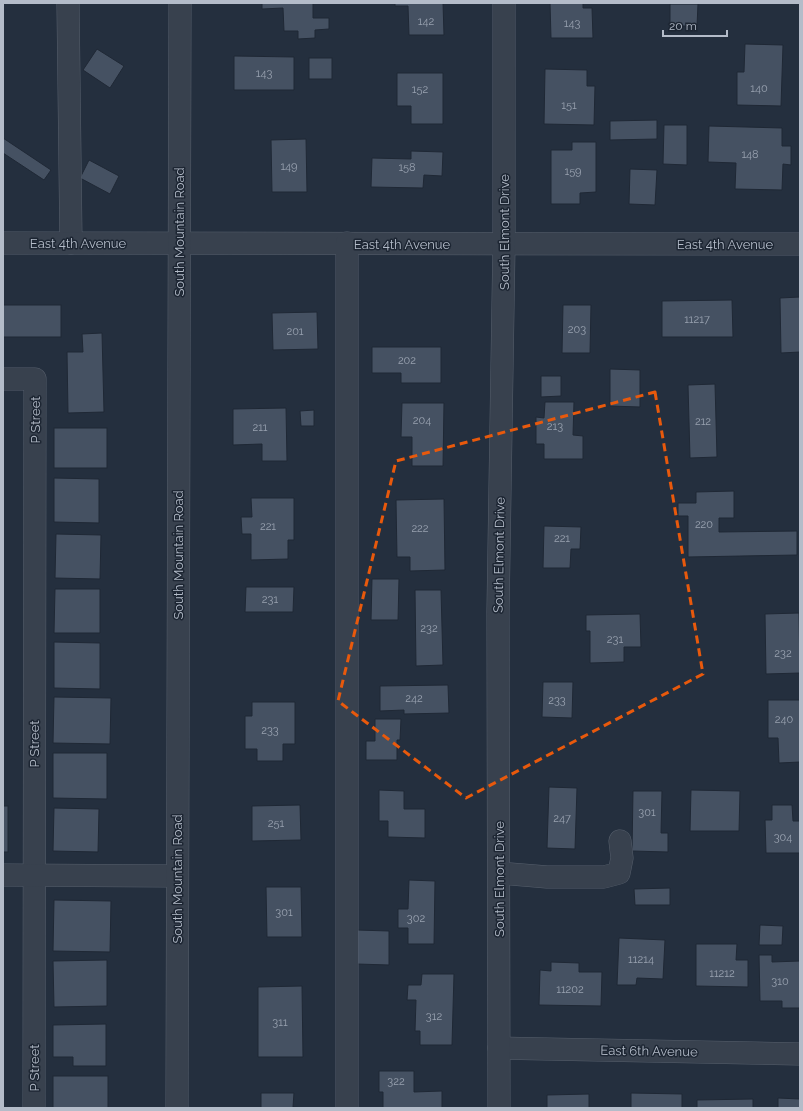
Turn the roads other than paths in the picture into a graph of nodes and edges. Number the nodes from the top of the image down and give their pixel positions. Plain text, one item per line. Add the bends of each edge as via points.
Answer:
1 (68, 3) edge
2 (180, 3) edge
3 (504, 3) edge
4 (3, 244) edge
5 (71, 244) junction
6 (179, 244) junction
7 (347, 244) junction
8 (504, 244) junction
9 (800, 244) edge
10 (3, 379) edge
11 (620, 841) dead end
12 (498, 873) junction
13 (3, 875) edge
14 (34, 875) junction
15 (177, 876) junction
16 (499, 1048) junction
17 (800, 1054) edge
18 (34, 1108) edge
19 (177, 1108) edge
20 (347, 1108) edge
21 (499, 1108) edge

1 - 5 street
2 - 6 street, South Mountain Road
3 - 8 street, South Elmont Drive
4 - 5 street, East 4th Avenue
5 - 6 street, East 4th Avenue
6 - 7 street, East 4th Avenue
6 - 15 street, South Mountain Road
7 - 8 street, East 4th Avenue
7 - 20 street
8 - 9 street, East 4th Avenue
8 - 12 street, South Elmont Drive via 498,611
10 - 14 street, P Street via 35,379
11 - 12 street via 622,858 619,873 604,877 547,877
12 - 16 street, South Elmont Drive
13 - 14 street
14 - 15 street
14 - 18 street, P Street
15 - 19 street, South Mountain Road
16 - 17 street, East 6th Avenue
16 - 21 street, South Elmont Drive

